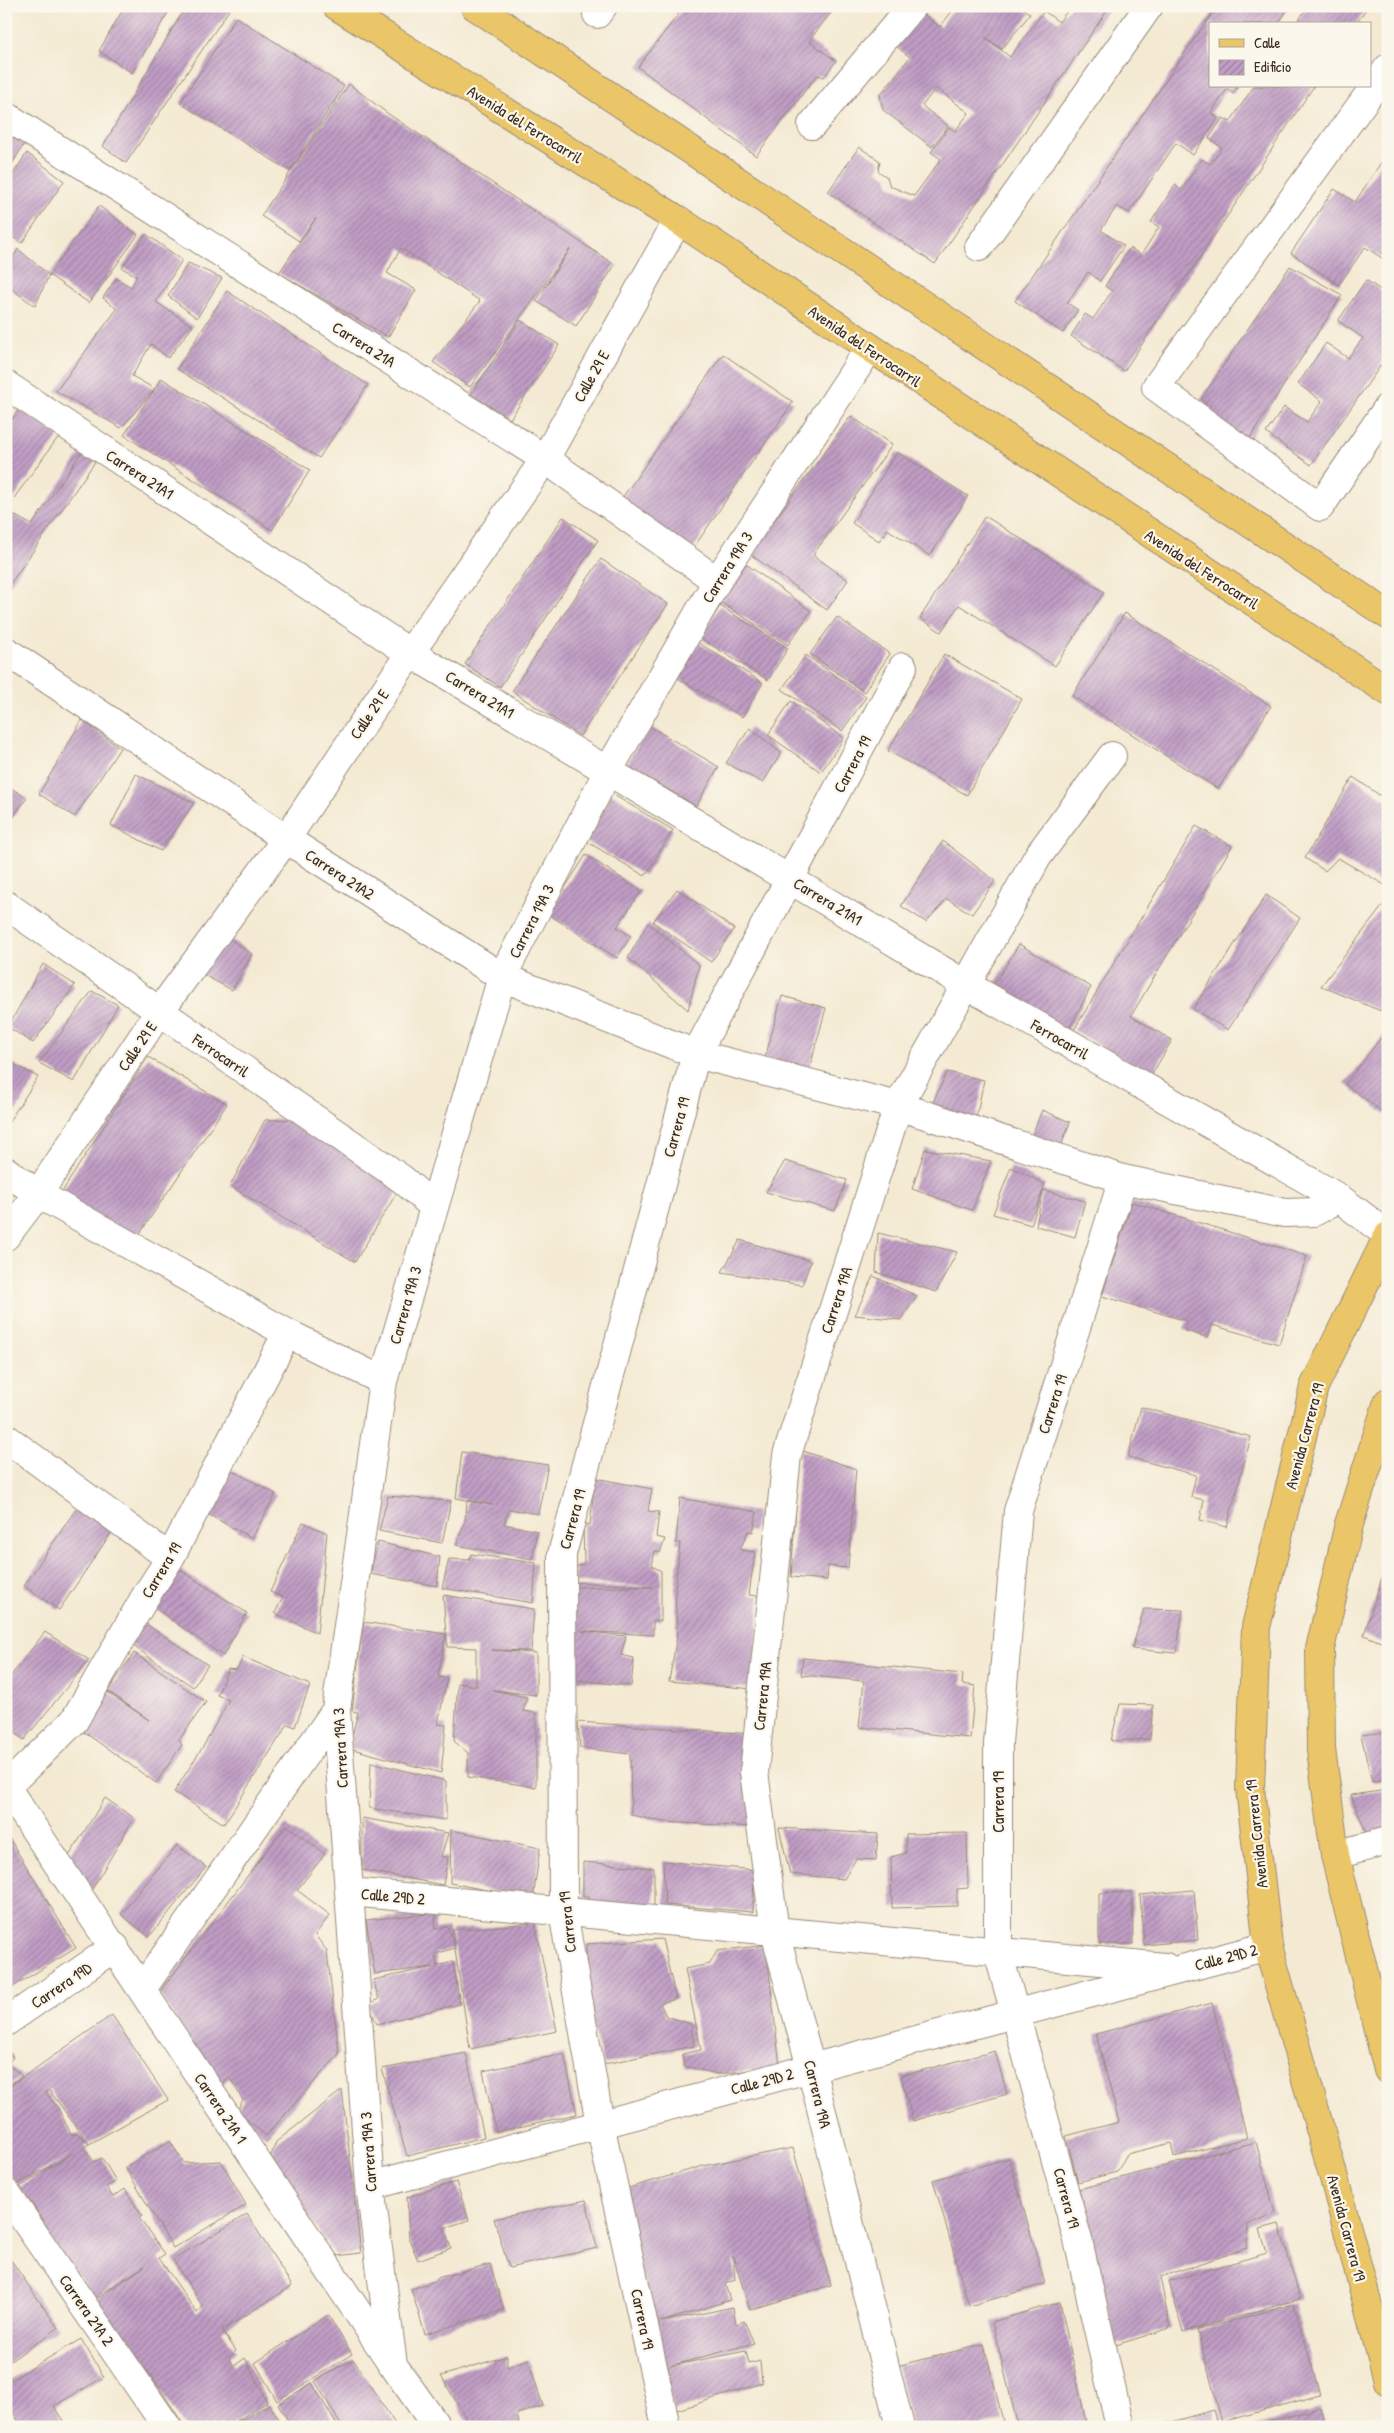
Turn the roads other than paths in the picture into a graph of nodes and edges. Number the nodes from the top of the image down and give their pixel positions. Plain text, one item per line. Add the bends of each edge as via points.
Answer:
1 (337, 6) edge
2 (475, 6) edge
3 (912, 6) edge
4 (1149, 6) edge
5 (1388, 68) edge
6 (6, 116) edge
7 (812, 125) dead end
8 (678, 220) junction
9 (979, 247) dead end
10 (869, 349) junction
11 (6, 386) edge
12 (1388, 407) edge
13 (545, 459) junction
14 (717, 581) junction
15 (1388, 615) edge
16 (6, 651) edge
17 (410, 653) junction
18 (903, 667) dead end
19 (1388, 691) edge
20 (1112, 756) dead end
21 (608, 772) junction
22 (286, 839) junction
23 (791, 879) junction
24 (6, 905) edge
25 (502, 977) junction
26 (965, 984) junction
27 (160, 1012) junction
28 (696, 1054) junction
29 (898, 1106) junction
30 (6, 1171) edge
31 (1123, 1179) junction
32 (38, 1194) junction
33 (1339, 1198) junction
34 (434, 1207) junction
35 (1388, 1235) edge
36 (6, 1236) edge
37 (287, 1333) junction
38 (383, 1381) junction
39 (1388, 1402) edge
40 (6, 1438) edge
41 (170, 1558) junction
42 (336, 1710) junction
43 (6, 1787) edge
44 (1388, 1841) edge
45 (1335, 1855) junction
46 (350, 1892) junction
47 (563, 1912) junction
48 (775, 1932) junction
49 (1268, 1946) junction
50 (115, 1947) junction
51 (998, 1952) junction
52 (1183, 1968) junction
53 (142, 1989) junction
54 (1016, 2014) junction
55 (6, 2022) edge
56 (811, 2068) junction
57 (1388, 2070) edge
58 (600, 2124) junction
59 (370, 2186) junction
60 (6, 2193) edge
61 (393, 2365) junction
62 (1388, 2381) edge
63 (432, 2425) edge
64 (167, 2427) edge
65 (666, 2427) edge
66 (900, 2427) edge
67 (1120, 2427) edge

1 - 8 main road, Avenida del Ferrocarril
2 - 15 main road
3 - 7 street
4 - 9 street
5 - 12 street via 1156,387 1320,507
6 - 13 street, Carrera 21A
8 - 10 main road, Avenida del Ferrocarril
8 - 13 street, Calle 29 E
10 - 14 street, Carrera 19A 3
10 - 19 main road, Avenida del Ferrocarril
11 - 17 street, Carrera 21A1
13 - 14 street, Carrera 21A
13 - 17 street, Calle 29 E
14 - 21 street, Carrera 19A 3
16 - 22 street, Carrera 21A2
17 - 21 street, Carrera 21A1
17 - 22 street, Calle 29 E
18 - 23 street, Carrera 19
20 - 26 street via 1038,856
21 - 23 street, Carrera 21A1
21 - 25 street, Carrera 19A 3
22 - 25 street, Carrera 21A2
22 - 27 street, Calle 29 E
23 - 26 street, Carrera 21A1
23 - 28 street, Carrera 19
24 - 27 street, Ferrocarril
25 - 28 street, Carrera 21A2
25 - 34 street, Carrera 19A 3
26 - 29 street, Carrera 19A
26 - 33 street, Ferrocarril
27 - 32 street, Calle 29 E
27 - 34 street, Ferrocarril via 402,1179
28 - 29 street, Carrera 21A2
28 - 47 street, Carrera 19 via 562,1554
29 - 31 street, Carrera 21A2
29 - 48 street, Carrera 19A via 787,1455 754,1772
30 - 32 street
31 - 33 street, Carrera 21A2 via 1285,1213 1314,1212
31 - 51 street, Carrera 19 via 1018,1511 998,1743
32 - 36 street, Calle 29 E
32 - 37 street
33 - 35 street, Ferrocarril
34 - 38 street, Carrera 19A 3
35 - 49 main road, Avenida Carrera 19 via 1314,1387 1256,1627 1250,1788
37 - 38 street
37 - 41 street, Carrera 19
38 - 42 street, Carrera 19A 3
39 - 45 main road via 1349,1524 1320,1649 1320,1750
40 - 41 street
41 - 43 street, Carrera 19 via 74,1721
42 - 46 street, Carrera 19A 3
42 - 53 street
43 - 50 street, Carrera 21A 1
44 - 45 street
45 - 57 main road
46 - 47 street, Calle 29D 2
46 - 59 street, Carrera 19A 3
47 - 48 street, Calle 29D 2
47 - 58 street, Carrera 19
48 - 51 street, Calle 29D 2
48 - 56 street, Carrera 19A
49 - 52 street, Calle 29D 2
49 - 62 main road, Avenida Carrera 19
50 - 53 street, Carrera 21A 1
50 - 55 street, Carrera 19D
51 - 52 street, Calle 29D 2
51 - 54 street, Carrera 19
52 - 54 street, Calle 29D 2
53 - 61 street, Carrera 21A 1
54 - 56 street, Calle 29D 2
54 - 67 street, Carrera 19 via 1078,2240
56 - 58 street, Calle 29D 2
56 - 66 street, Carrera 19A
58 - 59 street, Calle 29D 2
58 - 65 street, Carrera 19
59 - 61 street, Carrera 19A 3
60 - 64 street, Carrera 21A 2
61 - 63 street, Carrera 21A 1

